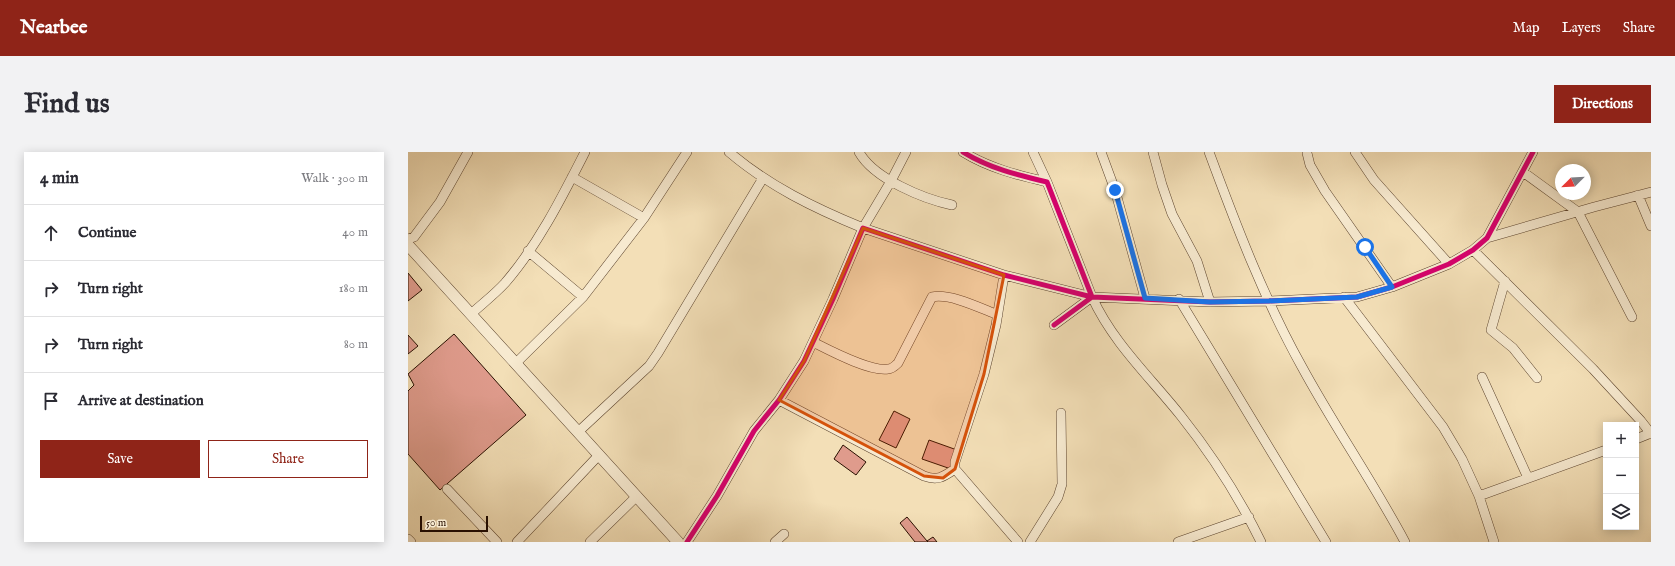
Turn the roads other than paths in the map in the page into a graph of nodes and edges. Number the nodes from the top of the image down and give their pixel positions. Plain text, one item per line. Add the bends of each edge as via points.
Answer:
1 (468, 152) edge
2 (585, 152) edge
3 (687, 152) edge
4 (729, 152) edge
5 (859, 152) edge
6 (906, 152) edge
7 (963, 152) edge
8 (1033, 152) edge
9 (1101, 152) edge
10 (1153, 152) edge
11 (1209, 152) edge
12 (1354, 152) edge
13 (1533, 152) edge
14 (1307, 153) dead end
15 (1523, 172) junction
16 (572, 177) junction
17 (763, 178) junction
18 (891, 181) junction
19 (1047, 182) junction
20 (1651, 192) edge
21 (1638, 195) junction
22 (952, 205) dead end
23 (1578, 212) junction
24 (644, 218) junction
25 (1651, 226) edge
26 (862, 228) junction
27 (1487, 238) junction
28 (408, 239) edge
29 (408, 245) edge
30 (1473, 250) junction
31 (528, 251) junction
32 (1450, 264) junction
33 (1004, 276) junction
34 (1504, 281) junction
35 (1392, 287) junction
36 (583, 297) junction
37 (1092, 297) junction
38 (1145, 298) junction
39 (1344, 298) junction
40 (1178, 299) junction
41 (1269, 301) junction
42 (1210, 302) junction
43 (471, 314) junction
44 (998, 315) junction
45 (1632, 317) dead end
46 (1054, 325) dead end
47 (813, 342) junction
48 (516, 363) junction
49 (1482, 377) dead end
50 (1537, 378) dead end
51 (779, 400) junction
52 (1061, 413) dead end
53 (578, 432) junction
54 (1651, 434) edge
55 (1639, 438) edge
56 (1603, 451) edge
57 (599, 455) junction
58 (955, 469) junction
59 (1528, 478) junction
60 (447, 489) dead end
61 (636, 496) junction
62 (1478, 496) junction
63 (1249, 517) junction
64 (784, 534) dead end
65 (408, 538) edge
66 (411, 542) edge
67 (497, 542) edge
68 (517, 542) edge
69 (590, 542) edge
70 (678, 542) edge
71 (687, 542) edge
72 (775, 542) edge
73 (1018, 542) edge
74 (1030, 542) edge
75 (1178, 542) edge
76 (1261, 542) edge
77 (1326, 542) edge
78 (1405, 542) edge
79 (1494, 542) edge

1 - 28 street via 440,202 414,237
2 - 16 street
3 - 24 street
4 - 17 street
5 - 18 street via 877,173
6 - 18 street
7 - 19 street via 979,162
8 - 19 street
9 - 38 street via 1115,190
10 - 42 street via 1172,214 1197,261
11 - 41 street
12 - 32 street via 1374,180
13 - 15 street
14 - 35 street via 1310,165 1325,191
15 - 23 street
15 - 27 street
16 - 24 street
16 - 31 street via 556,208
17 - 26 street via 792,196
17 - 53 street via 649,366
18 - 22 street
18 - 26 street
19 - 37 street
20 - 21 street
21 - 23 street
21 - 25 street
23 - 27 street
23 - 45 street
24 - 36 street
26 - 33 street
26 - 47 street
27 - 30 street
29 - 43 street
30 - 32 street
30 - 34 street
31 - 36 street
31 - 43 street via 505,283
32 - 35 street
33 - 37 street
33 - 44 street
34 - 50 street via 1490,330 1513,348
34 - 54 street via 1592,369
35 - 39 street
36 - 48 street
37 - 38 street
37 - 46 street
37 - 63 street via 1108,326 1214,460
38 - 40 street
39 - 41 street
39 - 62 street via 1443,427 1462,459
40 - 42 street
40 - 77 street
41 - 42 street
41 - 78 street via 1301,366
43 - 48 street
44 - 47 street via 950,298 932,297 898,363 886,370 857,363
44 - 58 street via 984,374 955,462
47 - 51 street
48 - 53 street
49 - 59 street
51 - 58 street via 933,480 942,478
51 - 71 street via 754,431
52 - 74 street via 1062,484 1058,497
53 - 57 street
54 - 55 street
56 - 59 street
57 - 61 street
57 - 68 street
58 - 73 street
59 - 62 street
60 - 67 street
61 - 69 street
61 - 70 street
62 - 79 street
63 - 75 street
63 - 76 street
64 - 72 street
65 - 66 street

